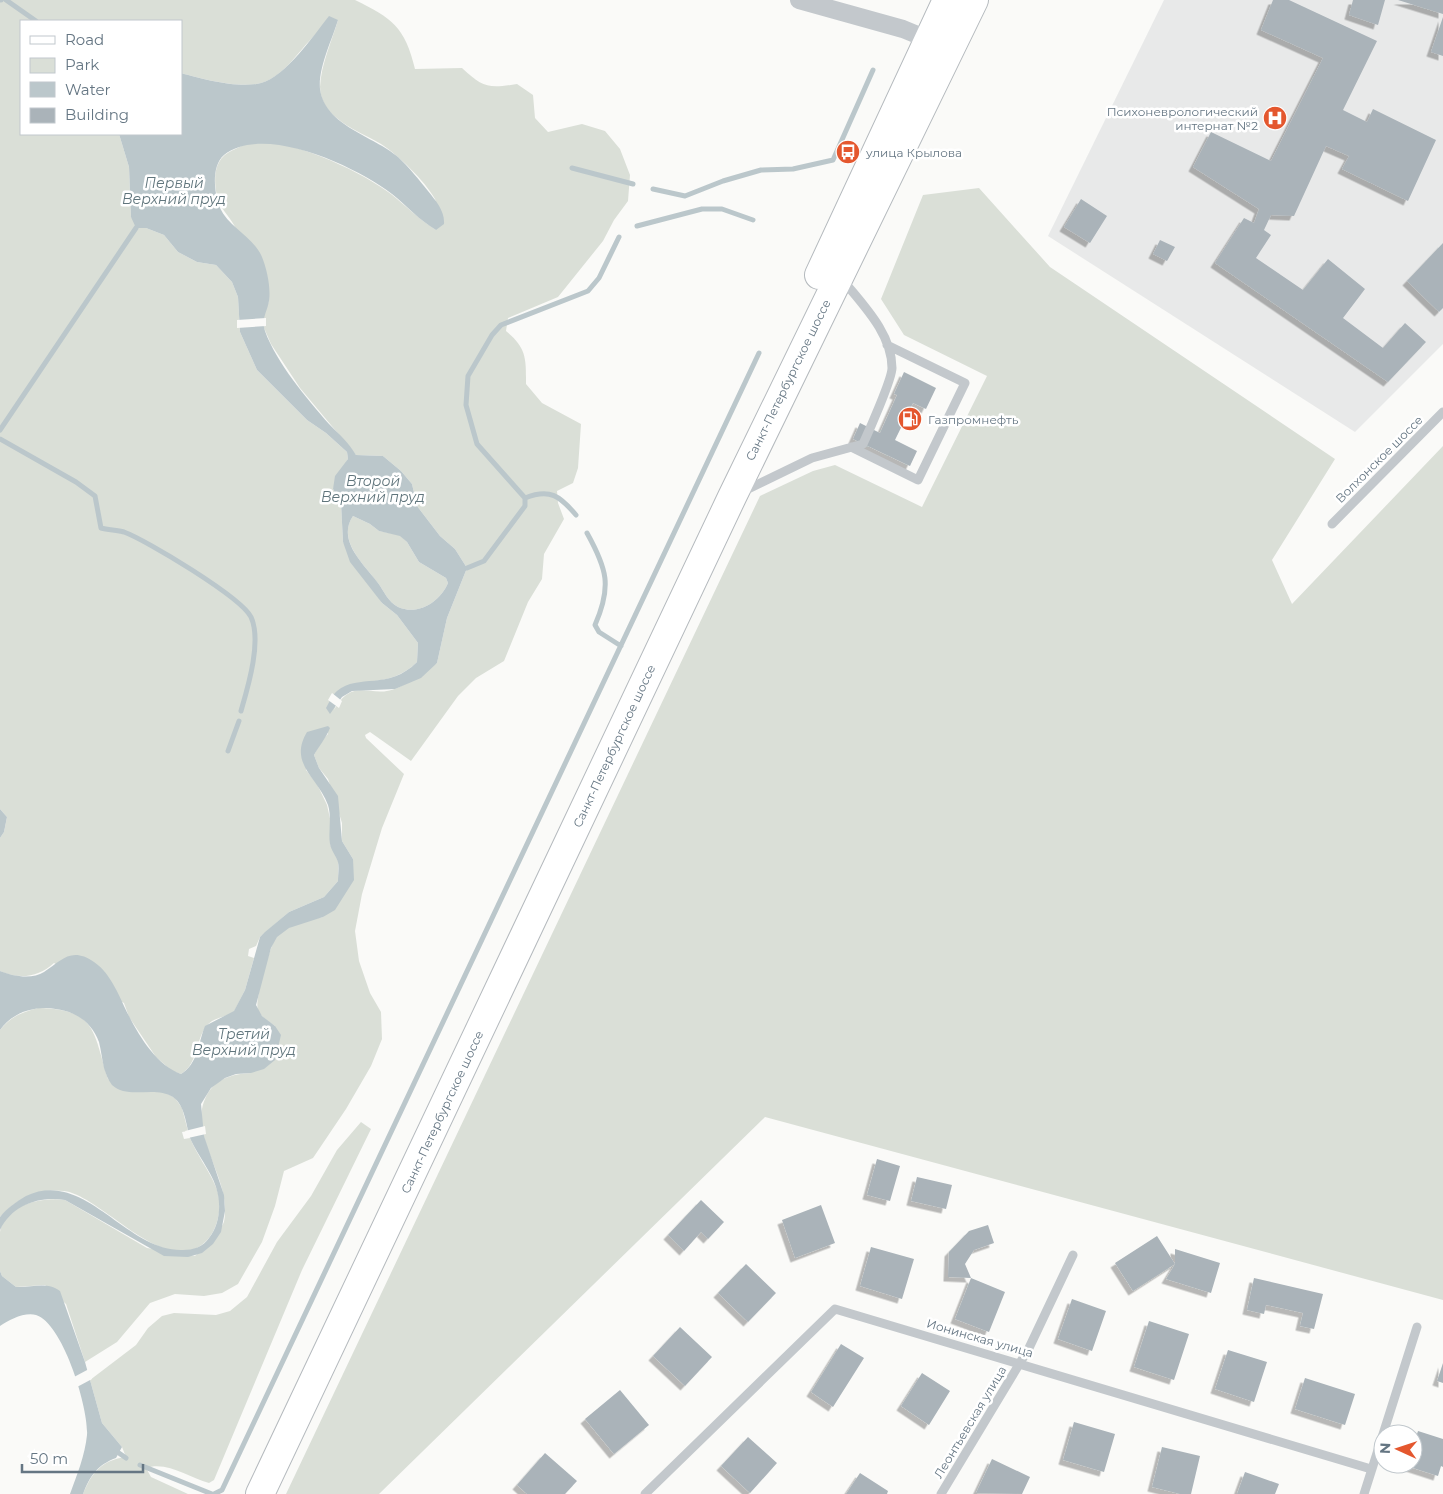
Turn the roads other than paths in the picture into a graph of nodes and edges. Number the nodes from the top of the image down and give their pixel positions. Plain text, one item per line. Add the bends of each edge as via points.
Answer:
1 (799, 0) edge
2 (947, 0) edge
3 (974, 0) edge
4 (939, 44) junction
5 (839, 275) junction
6 (887, 345) junction
7 (1443, 412) edge
8 (851, 447) junction
9 (732, 497) junction
10 (1332, 524) dead end
11 (1073, 1255) dead end
12 (1417, 1327) dead end
13 (1020, 1363) junction
14 (1371, 1469) junction
15 (240, 1494) edge
16 (260, 1494) edge
17 (645, 1494) edge
18 (941, 1494) edge
19 (1364, 1494) edge

1 - 4 street via 903,29
2 - 4 main road, Санкт-Петербургское шоссе
3 - 4 main road, Санкт-Петербургское шоссе
4 - 5 main road, Санкт-Петербургское шоссе via 877,201
4 - 15 main road, Санкт-Петербургское шоссе
5 - 6 lane via 885,336
5 - 9 main road, Санкт-Петербургское шоссе
6 - 8 lane via 892,369 863,444
6 - 8 lane via 965,384 918,480
7 - 10 lane, Волхонское шоссе
8 - 9 lane via 812,458
9 - 16 main road, Санкт-Петербургское шоссе
11 - 13 lane, Леонтьевская улица
12 - 14 lane
13 - 14 lane, Ионинская улица
13 - 17 lane, Ионинская улица via 835,1309
13 - 18 lane, Леонтьевская улица
14 - 19 lane

